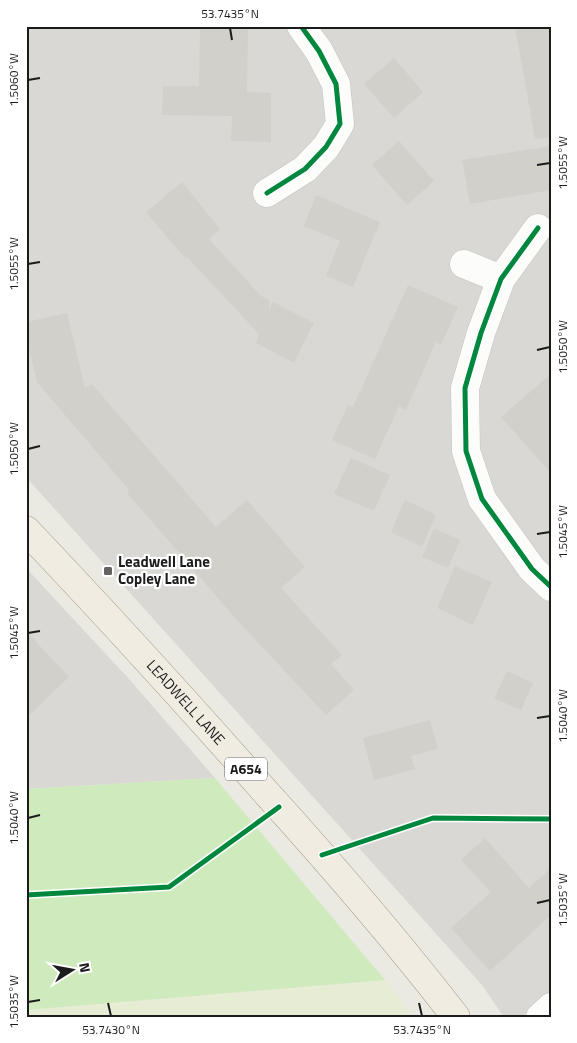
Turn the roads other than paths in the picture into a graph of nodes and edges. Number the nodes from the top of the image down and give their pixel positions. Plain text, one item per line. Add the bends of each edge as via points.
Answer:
1 (301, 26) edge
2 (267, 194) dead end
3 (538, 228) dead end
4 (464, 264) dead end
5 (501, 279) junction
6 (26, 530) edge
7 (551, 587) edge
8 (551, 1007) edge
9 (456, 1017) edge
10 (540, 1017) edge

1 - 2 street via 336,84 340,124 326,147 304,169
3 - 5 street
4 - 5 street
5 - 7 street via 465,388 466,451 482,500 532,570
6 - 9 main road, LEADWELL LANE / A654 via 158,671 316,848 414,962
8 - 10 street

